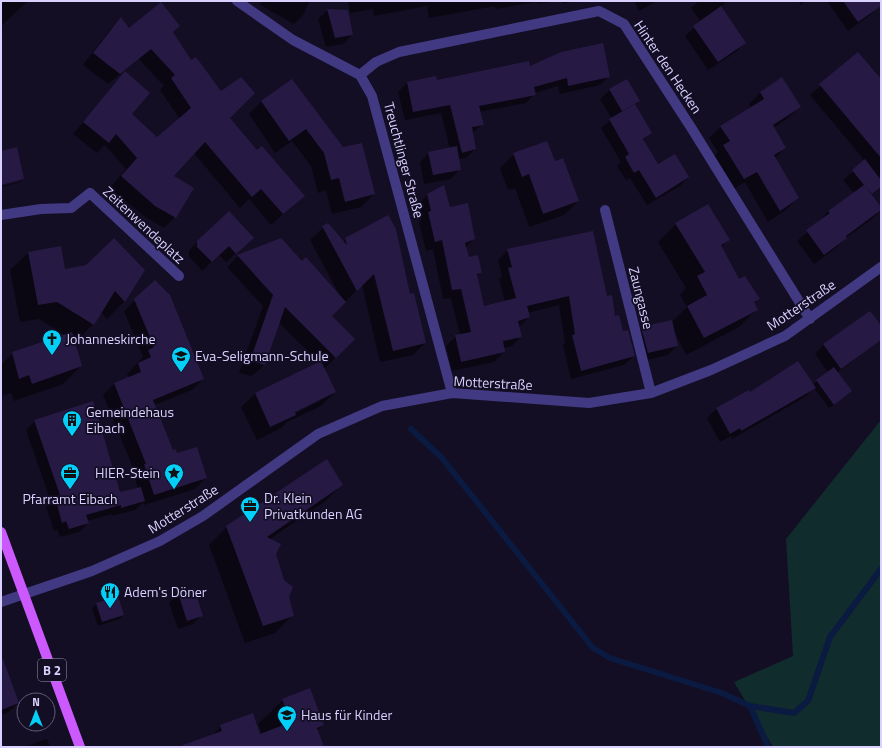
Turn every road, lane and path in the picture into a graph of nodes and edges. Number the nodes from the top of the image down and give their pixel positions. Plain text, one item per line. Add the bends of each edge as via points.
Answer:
1 (237, 1) edge
2 (360, 75) junction
3 (605, 210) dead end
4 (1, 215) edge
5 (881, 267) edge
6 (179, 276) dead end
7 (810, 319) junction
8 (452, 393) junction
9 (651, 393) junction
10 (1, 532) edge
11 (22, 593) junction
12 (1, 602) edge
13 (80, 747) edge

1 - 2 street via 294,40
2 - 7 street, Hinter den Hecken via 376,62 399,52 599,11 624,24
2 - 8 street, Treuchtlinger Straße via 372,96
3 - 9 street, Zaungasse
4 - 6 street, Zeitenwendeplatz via 71,208 90,193
5 - 7 street, Motterstraße
7 - 9 street, Motterstraße via 785,336 711,370
8 - 9 street, Motterstraße via 589,402
8 - 11 street, Motterstraße via 382,406 318,434 203,516 160,542 92,570
10 - 11 main road, B 2
11 - 12 street, Motterstraße
11 - 13 main road, B 2

